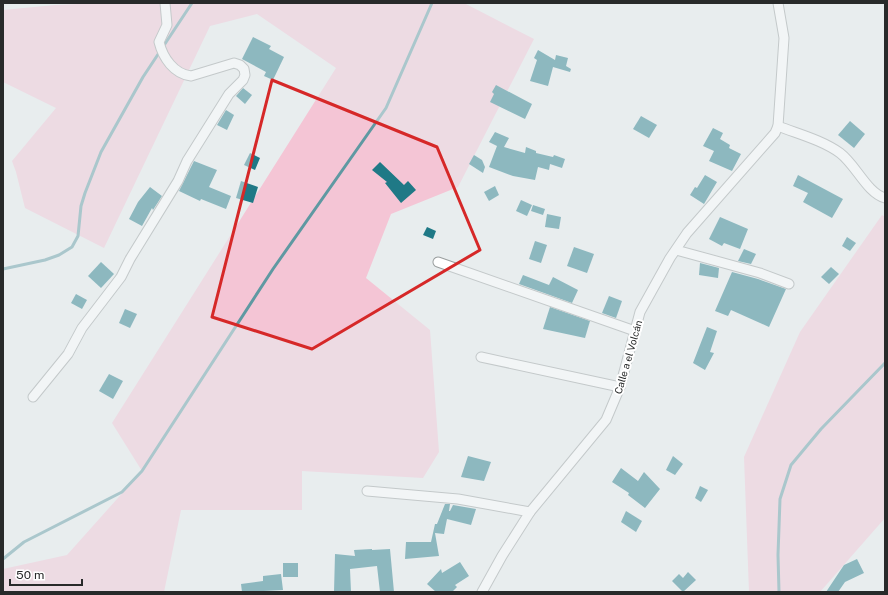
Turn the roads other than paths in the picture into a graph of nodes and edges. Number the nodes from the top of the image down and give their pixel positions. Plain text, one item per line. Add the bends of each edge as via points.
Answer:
1 (165, 3) edge
2 (778, 3) edge
3 (778, 126) junction
4 (885, 198) edge
5 (676, 250) junction
6 (438, 262) dead end
7 (789, 284) dead end
8 (635, 331) junction
9 (481, 357) dead end
10 (620, 388) junction
11 (33, 397) dead end
12 (367, 491) dead end
13 (530, 512) junction
14 (482, 592) edge

1 - 11 street via 167,25 159,42 165,58 175,69 184,76 191,76 234,63 244,69 245,75 229,94 187,161 178,181 130,258 122,278 82,328 68,354
2 - 3 street via 784,38
3 - 4 street via 840,153 876,194
3 - 5 street, Calle a el Volcán via 771,139 722,193
5 - 7 street via 760,273
5 - 8 street, Calle a el Volcán via 643,307
6 - 8 street
8 - 10 street, Calle a el Volcán
9 - 10 street
10 - 13 street, Calle a el Volcán via 606,420
12 - 13 street via 458,498
13 - 14 street, Calle a el Volcán

